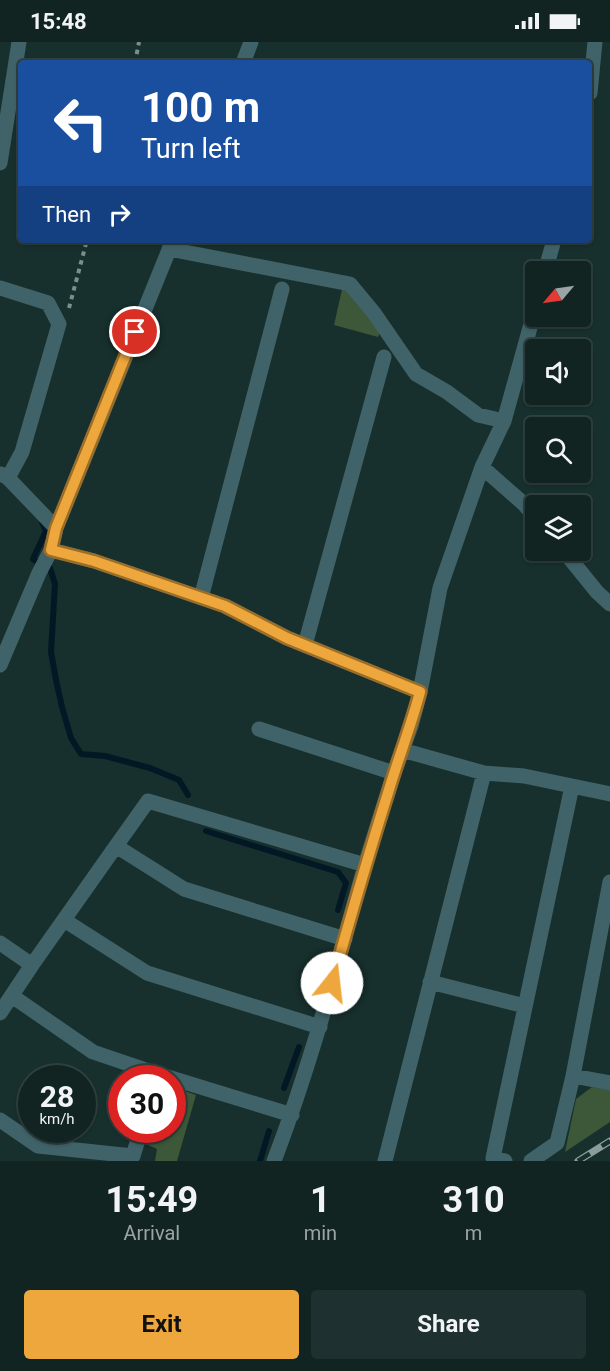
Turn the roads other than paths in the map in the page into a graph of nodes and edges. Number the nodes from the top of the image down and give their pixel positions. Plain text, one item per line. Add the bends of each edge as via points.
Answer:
1 (19, 42) edge
2 (251, 42) edge
3 (595, 42) edge
4 (244, 60) edge
5 (592, 73) edge
6 (0, 164) edge
7 (553, 243) edge
8 (171, 244) edge
9 (548, 261) edge
10 (0, 288) edge
11 (282, 289) dead end
12 (530, 327) edge
13 (384, 357) dead end
14 (504, 421) junction
15 (482, 466) junction
16 (4, 476) edge
17 (525, 505) edge
18 (56, 528) junction
19 (51, 550) junction
20 (572, 561) edge
21 (201, 598) junction
22 (610, 604) edge
23 (305, 645) junction
24 (0, 665) edge
25 (420, 692) junction
26 (259, 729) dead end
27 (402, 750) junction
28 (394, 773) junction
29 (484, 773) junction
30 (572, 786) junction
31 (610, 794) edge
32 (116, 846) junction
33 (365, 865) junction
34 (610, 882) edge
35 (64, 920) junction
36 (345, 939) junction
37 (0, 944) edge
38 (32, 965) junction
39 (430, 982) junction
40 (12, 996) junction
41 (525, 1006) junction
42 (0, 1013) edge
43 (320, 1027) junction
44 (128, 1065) edge
45 (573, 1076) junction
46 (610, 1083) edge
47 (186, 1084) edge
48 (292, 1115) junction
49 (0, 1120) edge
50 (137, 1143) edge
51 (274, 1161) edge
52 (385, 1161) edge
53 (505, 1161) edge
54 (531, 1161) edge

1 - 6 street
2 - 4 street
3 - 5 street
7 - 9 street
8 - 14 street via 350,284 416,374 478,415
8 - 18 street
10 - 16 street via 48,303 59,324 22,452
11 - 21 street
12 - 14 street
13 - 23 street
14 - 15 street
15 - 17 street
15 - 25 street via 440,588
16 - 18 street
18 - 19 street
19 - 21 street
19 - 24 street
20 - 22 street
21 - 23 street
23 - 25 street
25 - 27 street
26 - 28 street
27 - 28 street
27 - 29 street
28 - 33 street
29 - 30 street
29 - 39 street
30 - 31 street
30 - 41 street
32 - 33 street via 148,801
32 - 35 street
32 - 36 street via 184,889
33 - 36 street
34 - 45 street
35 - 38 street
35 - 43 street via 147,973
36 - 43 street
37 - 38 street
38 - 40 street
39 - 41 street
39 - 52 street
40 - 42 street
40 - 44 street via 93,1052
41 - 53 street via 494,1158
43 - 48 street
45 - 46 street
45 - 54 street via 557,1143
47 - 48 street
48 - 51 street
49 - 50 street via 38,1146 133,1156

